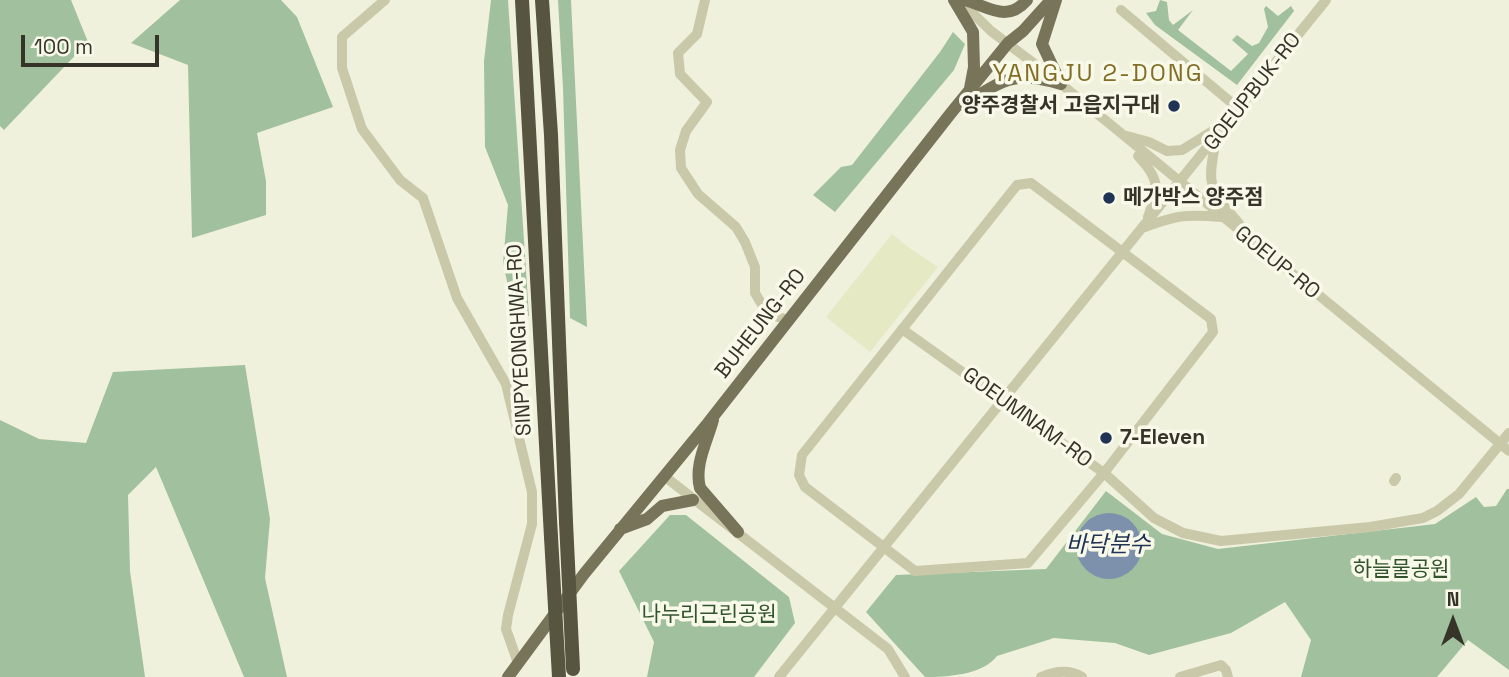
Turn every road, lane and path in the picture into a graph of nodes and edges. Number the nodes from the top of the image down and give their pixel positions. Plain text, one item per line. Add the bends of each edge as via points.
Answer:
1 (384, 0) edge
2 (522, 0) edge
3 (542, 0) edge
4 (705, 0) edge
5 (957, 0) edge
6 (965, 0) edge
7 (1027, 0) edge
8 (1051, 0) edge
9 (1056, 0) edge
10 (1326, 0) edge
11 (1121, 10) dead end
12 (1008, 43) junction
13 (1061, 84) junction
14 (970, 91) junction
15 (1239, 109) junction
16 (951, 113) junction
17 (1230, 120) junction
18 (1117, 131) junction
19 (1217, 137) junction
20 (1180, 183) junction
21 (1221, 217) junction
22 (1144, 227) junction
23 (1244, 236) junction
24 (1123, 254) junction
25 (788, 320) junction
26 (902, 329) junction
27 (1004, 400) junction
28 (715, 413) junction
29 (1509, 433) edge
30 (1500, 444) junction
31 (1509, 451) edge
32 (1104, 474) junction
33 (664, 476) junction
34 (694, 500) junction
35 (620, 529) junction
36 (738, 532) junction
37 (884, 548) junction
38 (835, 607) junction
39 (518, 663) junction
40 (573, 669) dead end
41 (508, 677) edge
42 (559, 677) edge
43 (779, 677) edge
44 (905, 677) edge
45 (1041, 677) edge
46 (1082, 677) edge
47 (1180, 677) edge
48 (1228, 677) edge

1 - 39 street via 342,37 342,68 362,129 400,180 423,198 457,298 506,384 531,492 532,524 506,629
2 - 42 highway, SINPYEONGHWA-RO, bridge
3 - 40 highway, SINPYEONGHWA-RO, bridge
4 - 25 street via 697,34 678,53 680,74 707,102 686,131 681,168 698,194 736,227 746,242 755,267 755,293 767,313
5 - 12 street, GOEUP-RO
5 - 14 main road via 973,32
6 - 7 main road via 996,12 1012,12
8 - 12 main road, BUHEUNG-RO
9 - 13 main road via 1042,44
10 - 15 street, GOEUPBUK-RO
11 - 15 street
12 - 13 street, GOEUP-RO
12 - 14 main road, BUHEUNG-RO
13 - 16 main road via 1045,79 1003,79
13 - 18 street, GOEUP-RO
14 - 16 main road, BUHEUNG-RO
15 - 17 street, GOEUPBUK-RO
16 - 25 main road, BUHEUNG-RO
17 - 18 street via 1182,150 1167,151
17 - 19 street, GOEUPBUK-RO
18 - 20 street, GOEUP-RO
18 - 22 street via 1150,168 1157,183
19 - 20 street, GOEUPBUK-RO
19 - 23 street via 1211,187 1241,225
20 - 21 street, GOEUP-RO
20 - 22 street
21 - 22 street via 1189,214
21 - 23 street, GOEUP-RO
22 - 24 street
23 - 30 street, GOEUP-RO
24 - 26 street, GOEUMNAM-RO via 1031,183 1017,185
24 - 27 street
24 - 32 street, GOEUMNAM-RO via 1211,318 1213,332
25 - 28 main road, BUHEUNG-RO
26 - 27 street, GOEUMNAM-RO
26 - 37 street, GOEUMNAM-RO via 802,455 799,475 805,487
27 - 32 street, GOEUMNAM-RO
27 - 37 street
28 - 33 main road, BUHEUNG-RO
28 - 36 main road via 698,464 698,481
29 - 30 street
30 - 31 street, GOEUP-RO
30 - 32 street via 1460,494 1423,518 1221,541 1183,533 1154,518
32 - 37 street, GOEUMNAM-RO via 1027,563 915,571
33 - 34 street
33 - 35 main road, BUHEUNG-RO
34 - 35 main road via 662,506 647,519
34 - 36 street
35 - 39 main road, BUHEUNG-RO
36 - 38 street
37 - 38 street
38 - 43 street
38 - 44 street via 888,649
39 - 41 main road, BUHEUNG-RO
45 - 46 street via 1065,671
47 - 48 street via 1221,665

